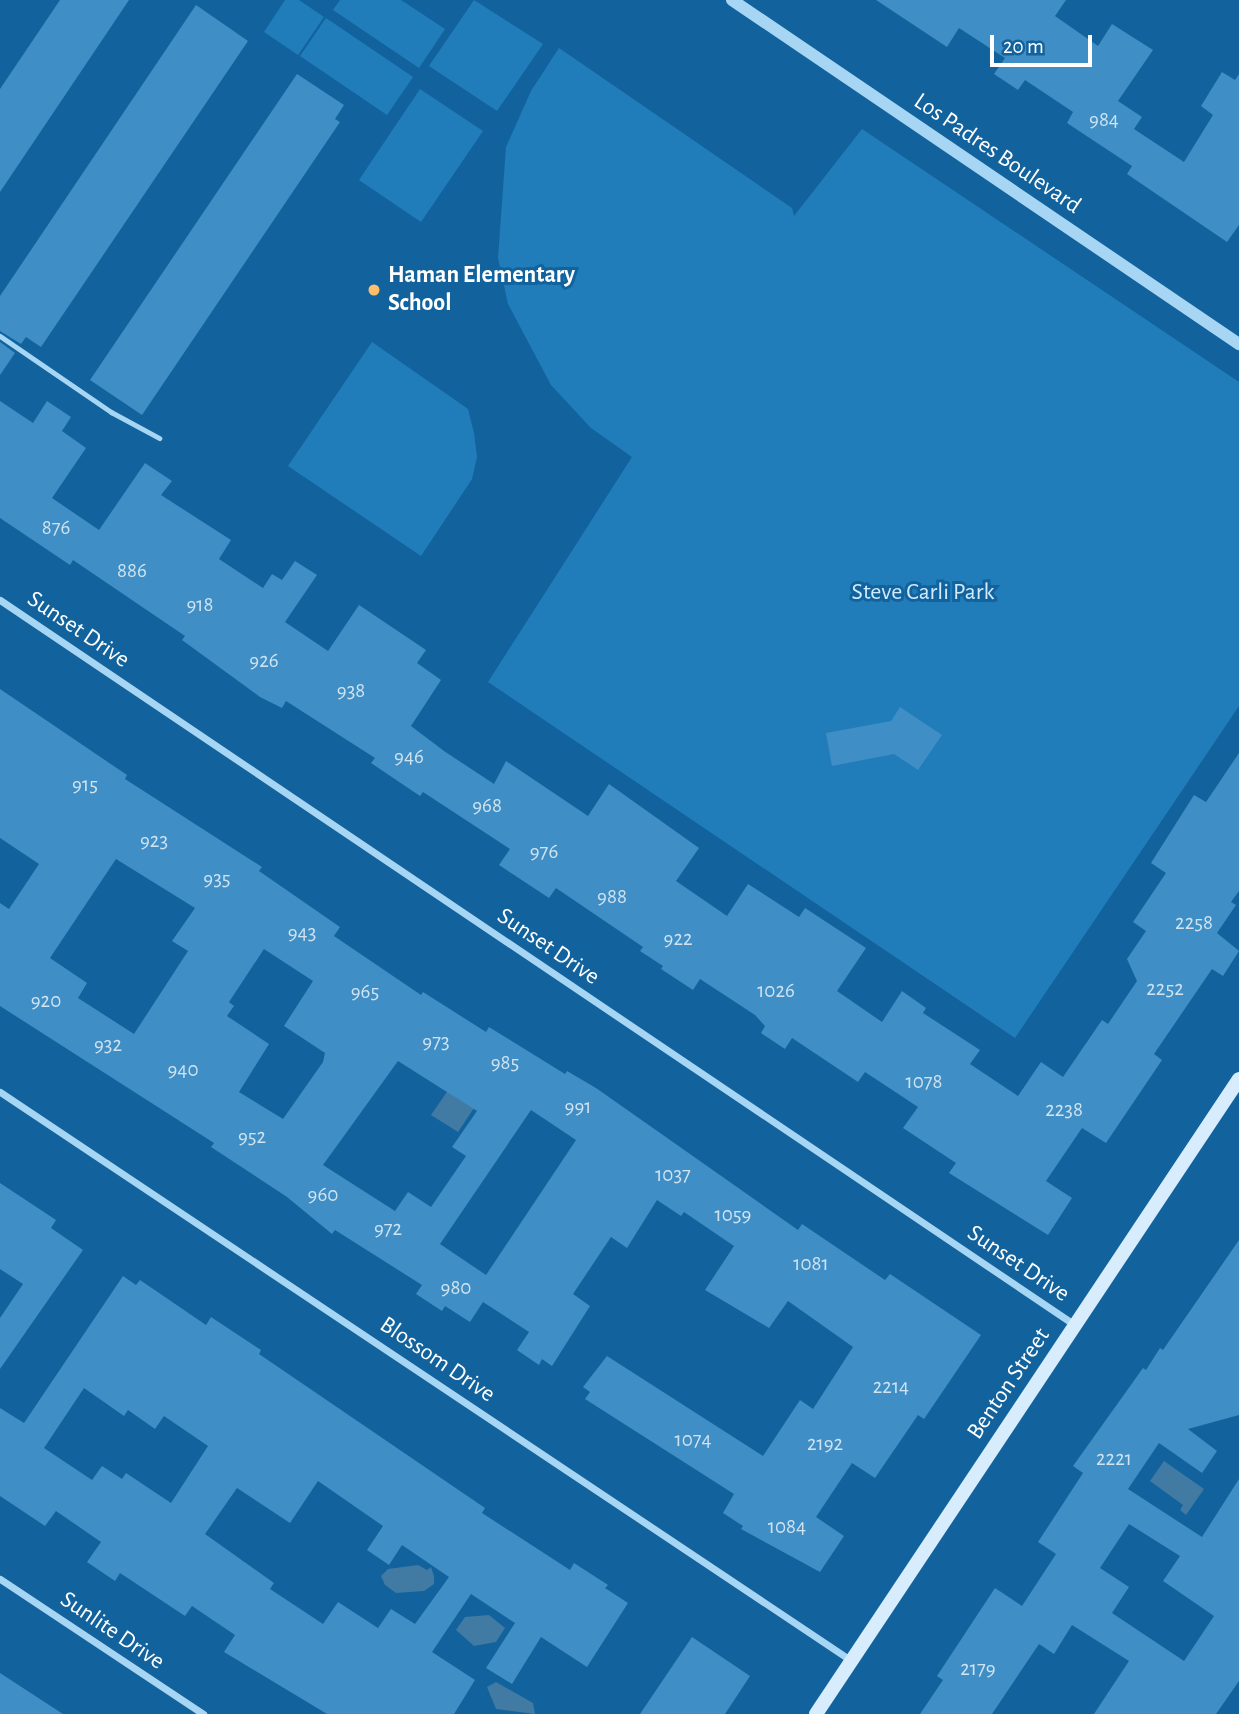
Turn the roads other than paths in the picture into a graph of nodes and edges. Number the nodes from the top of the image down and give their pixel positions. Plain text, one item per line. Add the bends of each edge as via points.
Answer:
1 (732, 0) edge
2 (0, 336) edge
3 (1239, 344) edge
4 (159, 438) dead end
5 (0, 600) edge
6 (1239, 1079) edge
7 (0, 1092) edge
8 (1075, 1325) junction
9 (0, 1579) edge
10 (852, 1661) junction
11 (203, 1714) edge
12 (816, 1714) edge

1 - 3 street, Los Padres Boulevard
2 - 4 lane via 111,412
5 - 8 street, Sunset Drive
6 - 8 main road, Benton Street
7 - 10 street, Blossom Drive
8 - 10 main road, Benton Street
9 - 11 street, Sunlite Drive
10 - 12 main road, Benton Street

